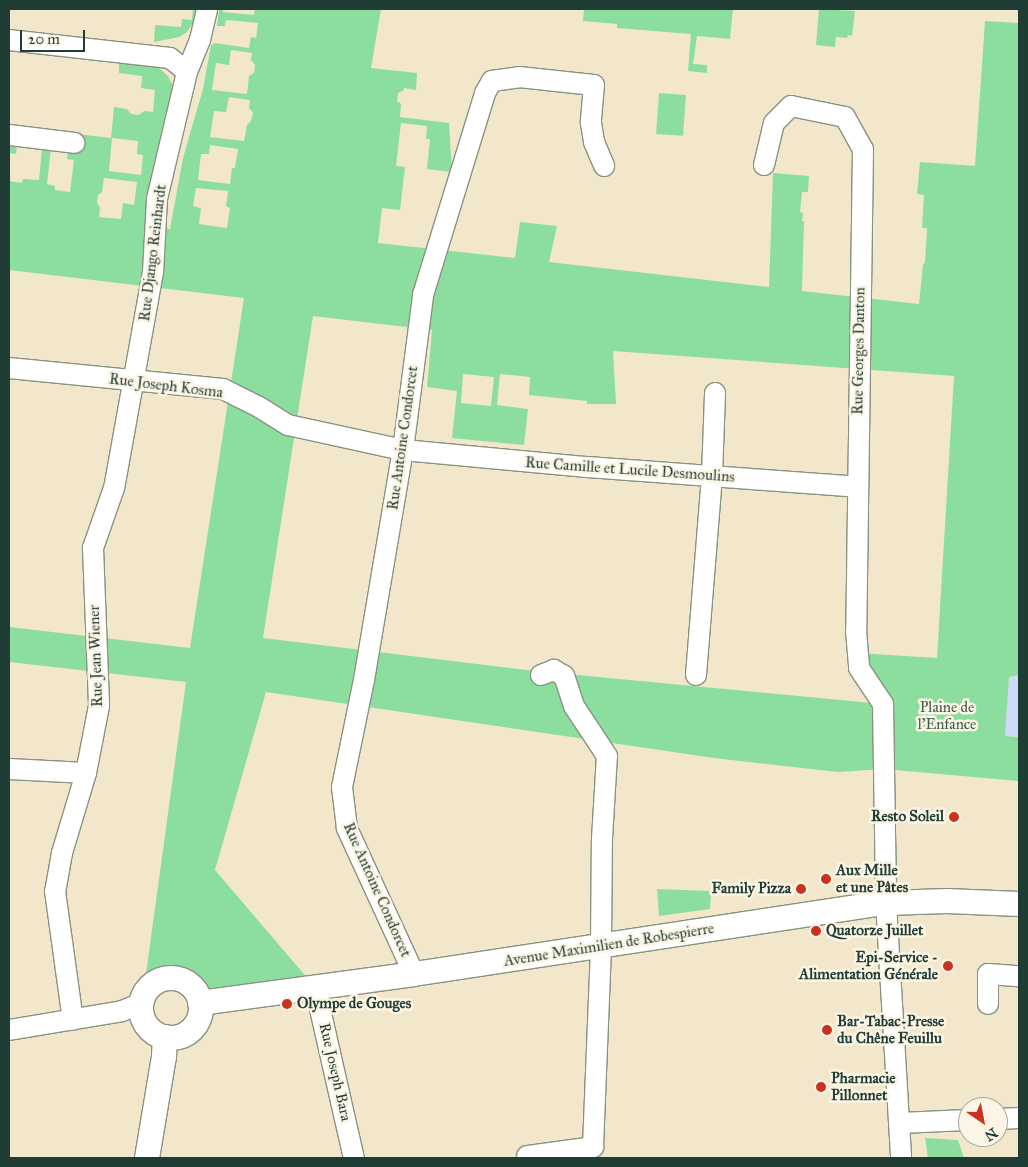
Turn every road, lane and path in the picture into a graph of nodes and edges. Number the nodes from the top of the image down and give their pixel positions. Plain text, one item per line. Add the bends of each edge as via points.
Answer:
1 (207, 9) edge
2 (9, 40) edge
3 (187, 72) junction
4 (9, 135) edge
5 (75, 143) dead end
6 (764, 165) dead end
7 (604, 166) dead end
8 (9, 368) edge
9 (135, 381) junction
10 (715, 393) dead end
11 (404, 450) junction
12 (712, 476) junction
13 (856, 487) junction
14 (541, 675) dead end
15 (696, 675) dead end
16 (9, 769) edge
17 (86, 773) junction
18 (886, 903) junction
19 (1019, 904) edge
20 (601, 945) junction
21 (414, 974) junction
22 (1019, 976) edge
23 (316, 987) junction
24 (142, 1003) junction
25 (200, 1003) junction
26 (988, 1004) dead end
27 (73, 1020) junction
28 (9, 1030) edge
29 (165, 1037) junction
30 (958, 1120) edge
31 (899, 1123) junction
32 (527, 1156) dead end
33 (147, 1158) edge
34 (354, 1158) edge
35 (901, 1158) edge

1 - 3 street, Rue Django Reinhardt via 200,40
2 - 3 street via 170,58
3 - 9 street, Rue Django Reinhardt via 158,199 153,272
4 - 5 street
6 - 13 street, Rue Georges Danton via 774,123 791,106 845,117 863,149
7 - 11 street, Rue Antoine Condorcet via 594,142 591,123 594,85 519,77 492,81 484,93 423,295
8 - 9 street, Rue Joseph Kosma
9 - 11 street, Rue Joseph Kosma via 223,389 288,425
9 - 17 street, Rue Jean Wiener via 114,488 93,548 99,706
10 - 12 street
11 - 12 street, Rue Camille et Lucile Desmoulins via 586,468
11 - 21 street, Rue Antoine Condorcet via 363,690 342,787 347,828
12 - 13 street, Rue Camille et Lucile Desmoulins
12 - 15 street
13 - 18 street, Rue Georges Danton via 859,668 883,704
14 - 20 street via 554,670 564,676 574,706 607,756
16 - 17 street
17 - 27 street, Rue Jean Wiener via 62,853 55,891
18 - 19 street, Avenue Maximilien de Robespierre
18 - 20 street, Avenue Maximilien de Robespierre
18 - 31 street
20 - 21 street, Avenue Maximilien de Robespierre
20 - 32 street via 593,1147
21 - 23 street, Avenue Maximilien de Robespierre
22 - 26 street via 988,974
23 - 25 street, Avenue Maximilien de Robespierre
23 - 34 street, Rue Joseph Bara
24 - 25 street via 148,989 156,982 174,978 188,984 198,995
24 - 27 street via 122,1012
24 - 29 street via 149,1028
25 - 29 street via 197,1022 191,1030 174,1038
27 - 28 street
29 - 33 street
30 - 31 street
31 - 35 street

